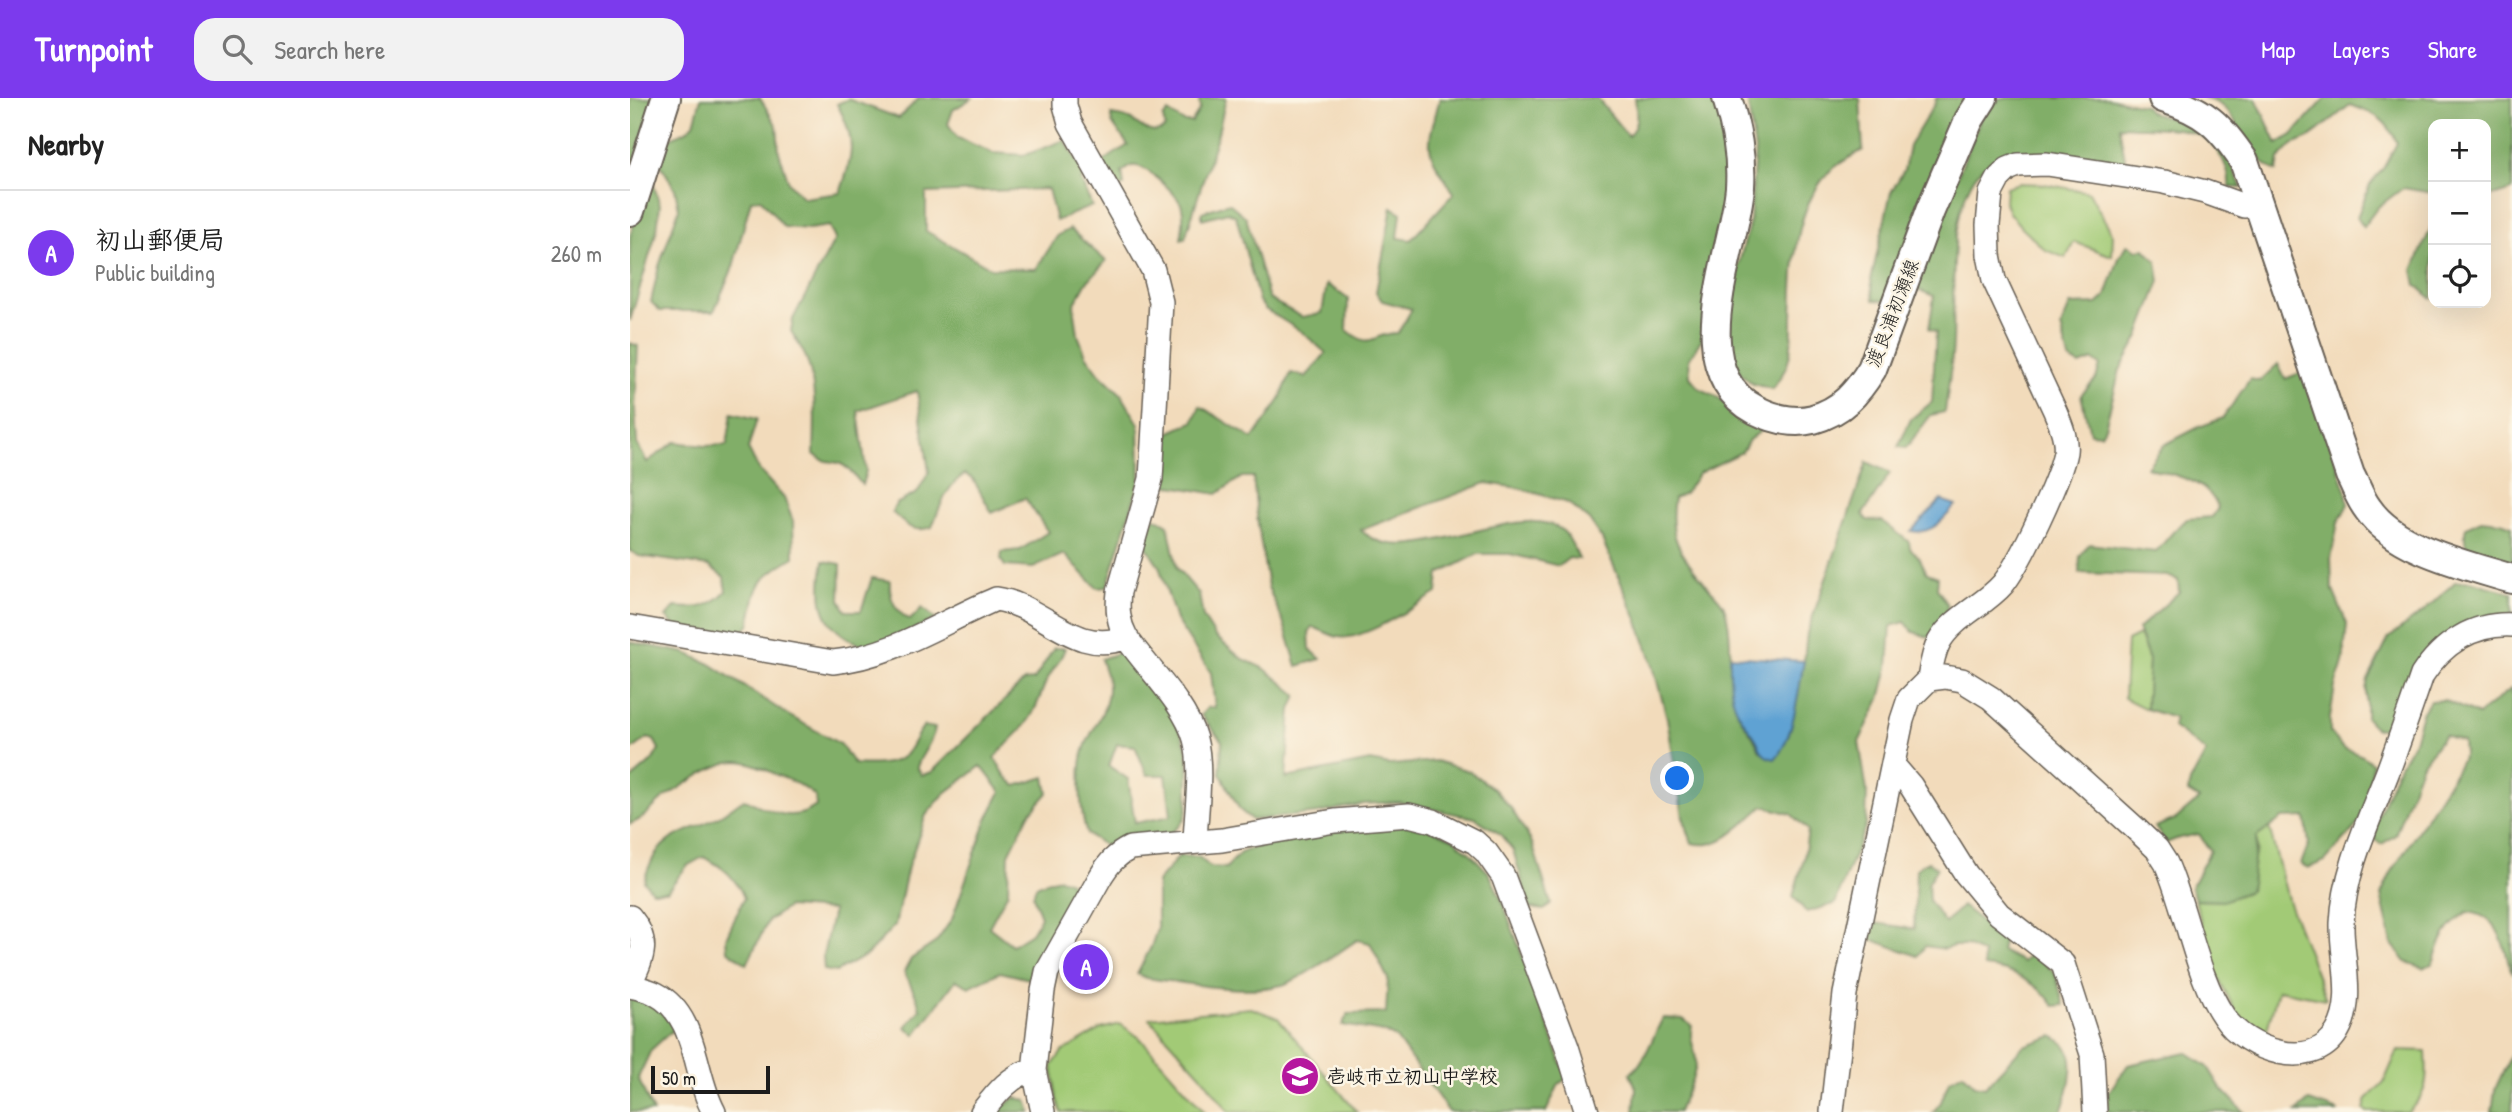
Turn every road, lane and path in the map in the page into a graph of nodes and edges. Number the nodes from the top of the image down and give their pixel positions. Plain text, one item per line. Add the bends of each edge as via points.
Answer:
1 (666, 98) edge
2 (1065, 98) edge
3 (1727, 98) edge
4 (1983, 98) edge
5 (2163, 98) edge
6 (2259, 205) junction
7 (630, 211) edge
8 (2512, 579) edge
9 (2512, 625) edge
10 (630, 627) edge
11 (1126, 637) junction
12 (1929, 679) junction
13 (1893, 765) junction
14 (1195, 842) junction
15 (630, 917) edge
16 (630, 985) edge
17 (1034, 1070) junction
18 (714, 1112) edge
19 (982, 1112) edge
20 (1043, 1112) edge
21 (1587, 1112) edge
22 (1832, 1112) edge
23 (2095, 1112) edge

1 - 7 main road
2 - 11 street via 1070,122 1160,289 1151,479 1118,592 1120,625
3 - 4 main road, 渡良浦初瀬線 via 1738,134 1740,190 1718,308 1716,349 1722,371 1751,408 1794,421 1827,414 1846,403 1872,369 1930,211
5 - 6 main road via 2197,111 2224,131 2244,161
6 - 8 main road via 2350,475 2368,510 2411,543
6 - 12 street via 2244,206 2164,182 2047,164 2018,165 1999,178 1991,193 1988,225 1994,280 2055,411 2066,450 2010,575 1939,642
9 - 12 street via 2469,632 2449,643 2422,675 2357,852 2345,903 2344,1014 2329,1044 2291,1054 2247,1040 2224,1018 2203,972 2174,881 2157,849 1990,698 1962,680
10 - 11 street via 833,662 898,646 996,599 1025,607 1067,634 1112,643
11 - 14 street via 1189,723 1196,742
12 - 13 street via 1909,699
13 - 22 street via 1845,995
13 - 23 street via 1912,786 1966,874 1999,914 2063,964 2092,1054
14 - 17 street via 1130,848 1110,861 1047,972
14 - 21 street via 1409,815 1433,821 1475,842 1503,876
15 - 16 street via 644,954
16 - 18 street via 656,994 686,1024 704,1094
17 - 19 street via 1010,1080
17 - 20 street

